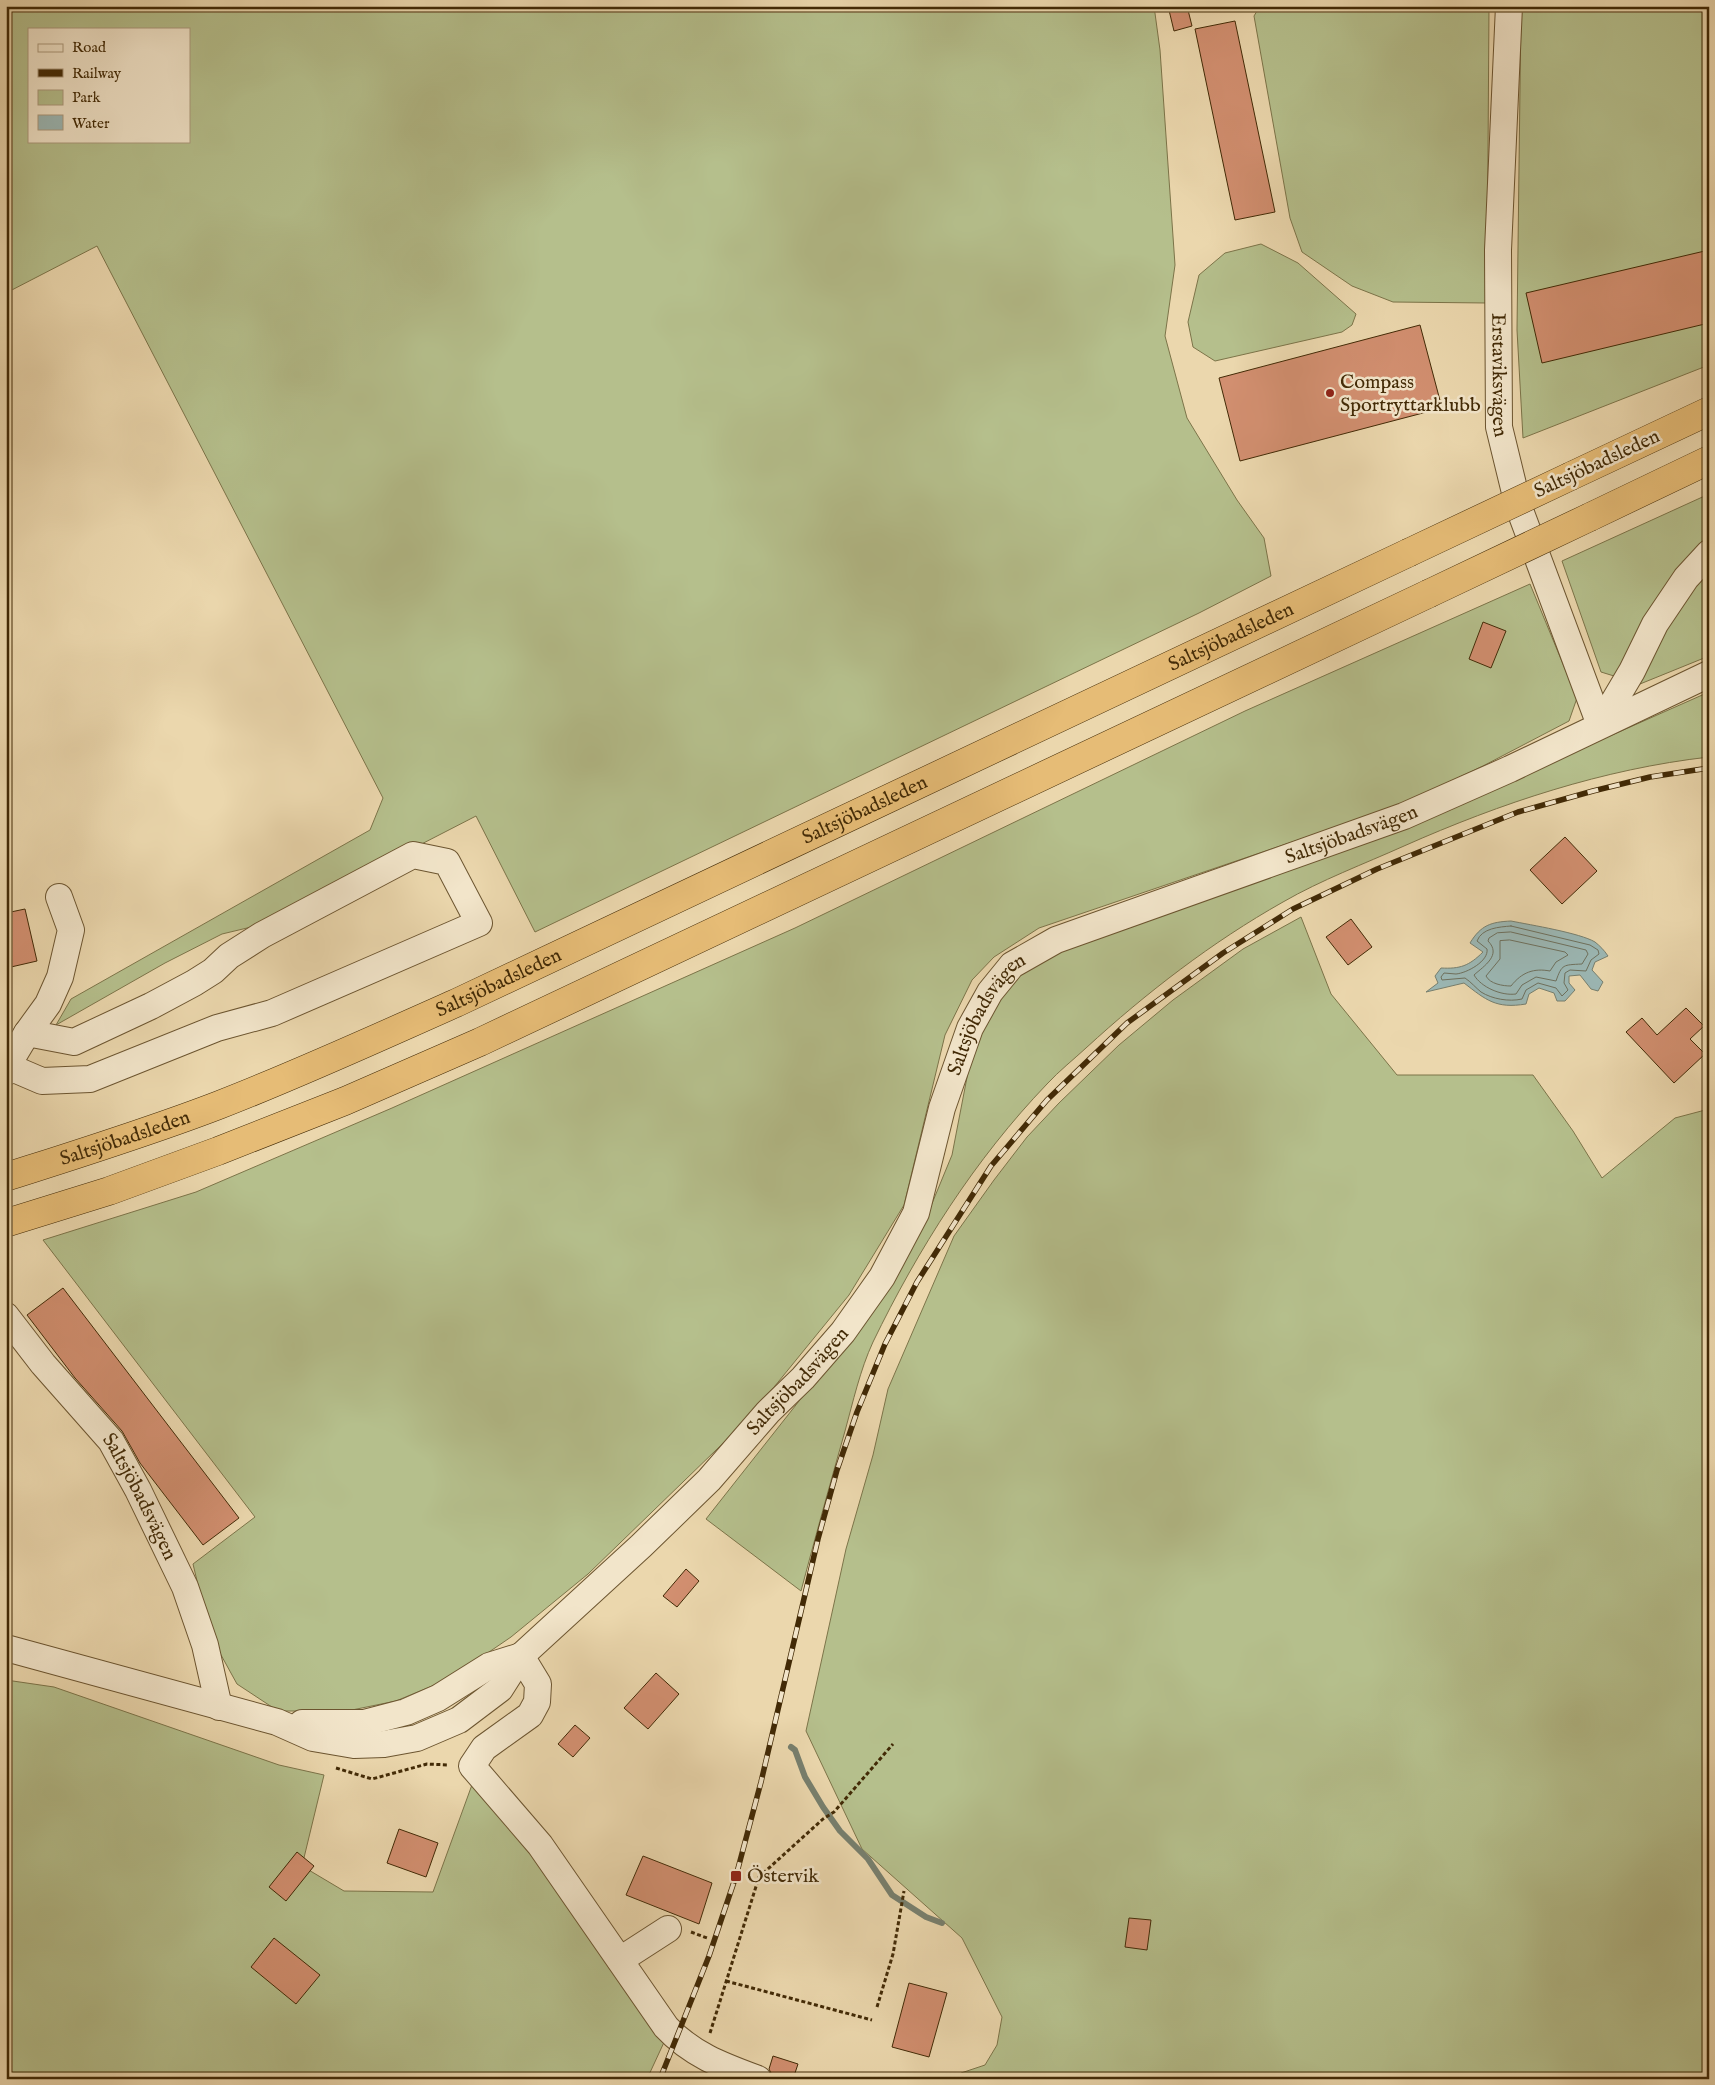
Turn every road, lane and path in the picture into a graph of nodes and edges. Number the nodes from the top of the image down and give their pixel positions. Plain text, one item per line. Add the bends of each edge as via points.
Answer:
1 (1509, 6) edge
2 (1709, 411) edge
3 (1709, 460) edge
4 (1709, 553) edge
5 (1709, 674) edge
6 (1600, 725) junction
7 (59, 897) dead end
8 (27, 1033) junction
9 (6, 1068) edge
10 (6, 1072) edge
11 (6, 1177) edge
12 (6, 1223) edge
13 (6, 1316) edge
14 (6, 1648) edge
15 (521, 1656) junction
16 (219, 1706) junction
17 (893, 1744) dead end
18 (904, 1891) dead end
19 (668, 1929) dead end
20 (620, 1960) junction
21 (726, 1981) junction
22 (876, 2007) dead end
23 (872, 2020) dead end
24 (698, 2054) junction
25 (758, 2079) edge

1 - 6 street, Erstaviksvägen via 1498,250 1499,427 1518,505
2 - 11 highway, Saltsjöbadsleden, bridge via 474,994 201,1112
3 - 12 highway, bridge via 471,1046 345,1102 209,1154 109,1192
4 - 6 street via 1686,578 1655,624
5 - 6 street, Saltsjöbadsvägen
6 - 15 street, Saltsjöbadsvägen via 1404,816 1056,940 1012,965 990,992 970,1028 942,1108 916,1213 882,1277 803,1378 768,1412 709,1480
7 - 8 street via 71,930 48,1004
8 - 9 street
8 - 10 street via 74,1042 185,988 262,935 413,856 447,862 478,923 272,1014 217,1028 90,1079 42,1081 14,1070
13 - 16 street, Saltsjöbadsvägen via 43,1364 111,1441 138,1490 185,1587 205,1645
14 - 16 street, Saltsjöbadsvägen
15 - 16 street, Saltsjöbadsvägen via 489,1666 438,1698 406,1712 364,1723 277,1722
15 - 20 street via 538,1684 537,1702 530,1715 484,1748 472,1766 540,1845
17 - 21 path via 834,1812 759,1877
18 - 22 path via 893,1954
19 - 20 street
20 - 24 street via 666,2027
21 - 23 path
21 - 24 path via 707,2042
24 - 25 street

